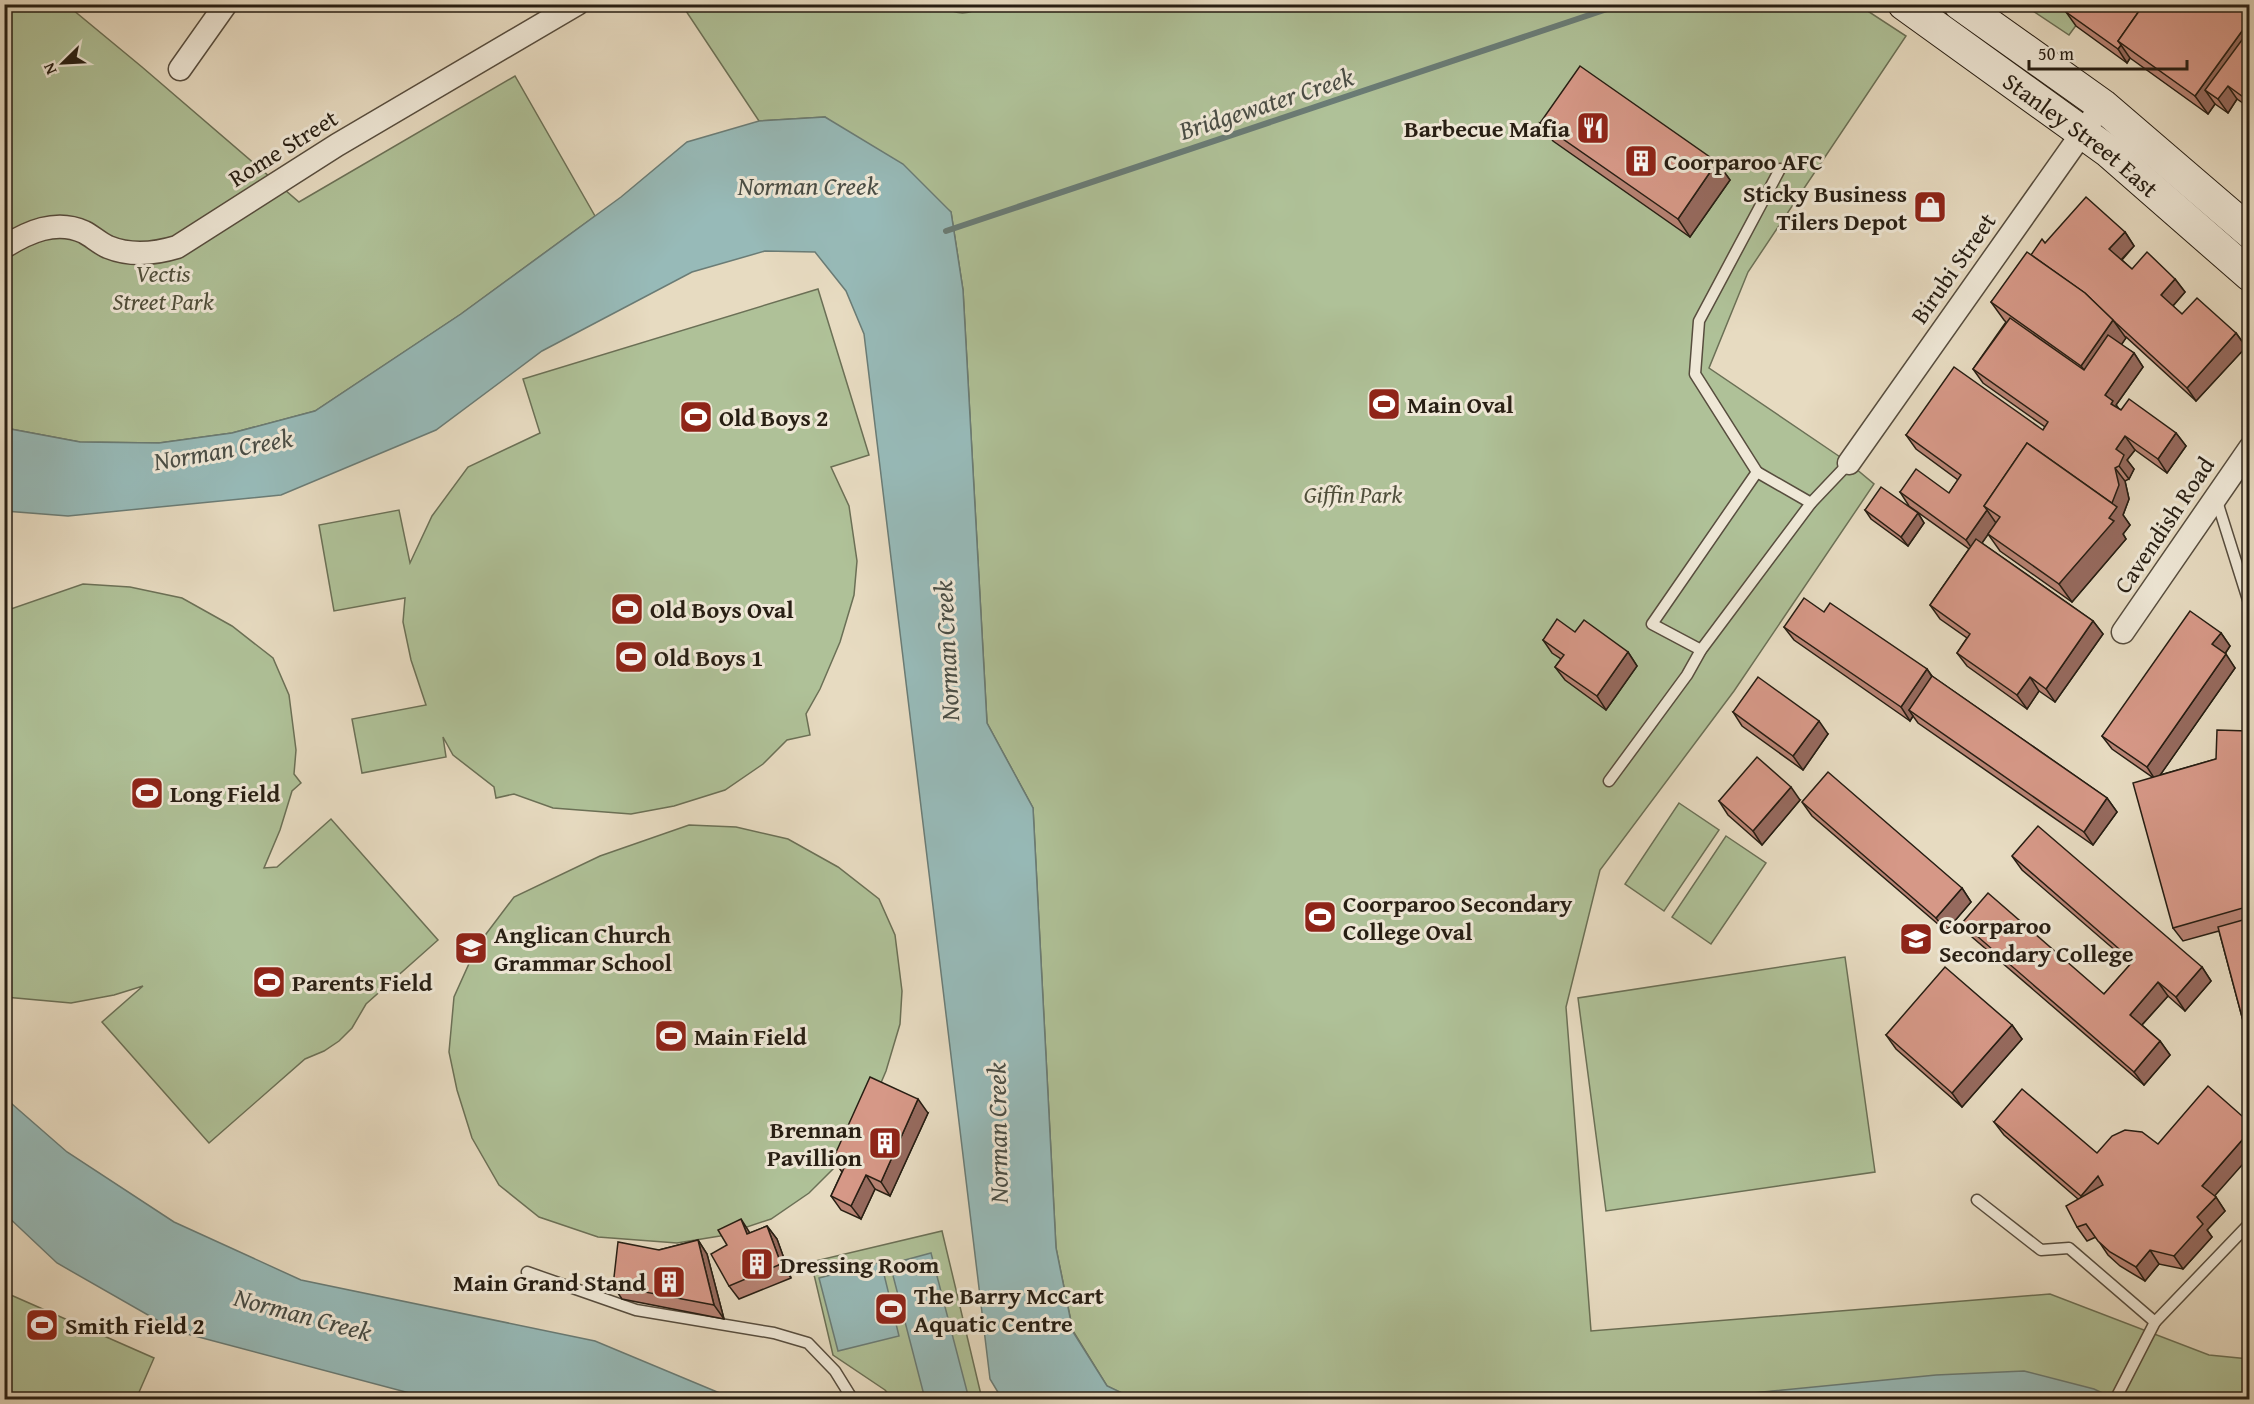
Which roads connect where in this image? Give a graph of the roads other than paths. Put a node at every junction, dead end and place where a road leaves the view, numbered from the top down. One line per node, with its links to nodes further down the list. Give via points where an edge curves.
1 (226, 4): 5 (street)
2 (577, 4): 10 (street, Rome Street, via 337,145 177,247 150,253 124,252 81,231 48,227)
3 (1904, 4): 7 (main road, Stanley Street East)
4 (1960, 4): 6 (main road, Stanley Street East)
5 (180, 69)
6 (2102, 105): 7 (street, Birubi Street); 9 (main road, Stanley Street East)
7 (2082, 131): 11 (main road, Stanley Street East); 12 (street, Birubi Street)
8 (1780, 169): 14 (lane, via 1699,321 1695,374)
9 (2250, 232)
10 (4, 247)
11 (2250, 275)
12 (1849, 463): 16 (lane)
13 (2246, 463): 15 (street, Cavendish Road)
14 (1757, 472): 16 (lane); 19 (lane, via 1652,624)
15 (2216, 497): 17 (lane); 18 (street, Cavendish Road)
16 (1810, 503): 19 (lane)
17 (2250, 606)
18 (2123, 632)
19 (1701, 650): 20 (lane)
20 (1609, 781)
21 (1977, 1200): 24 (lane, via 2041,1250 2069,1248)
22 (2250, 1223): 24 (lane)
23 (527, 1272): 25 (lane, via 636,1310 774,1333 808,1343 835,1371)
24 (2155, 1322): 26 (lane)
25 (853, 1400)
26 (2115, 1400)

